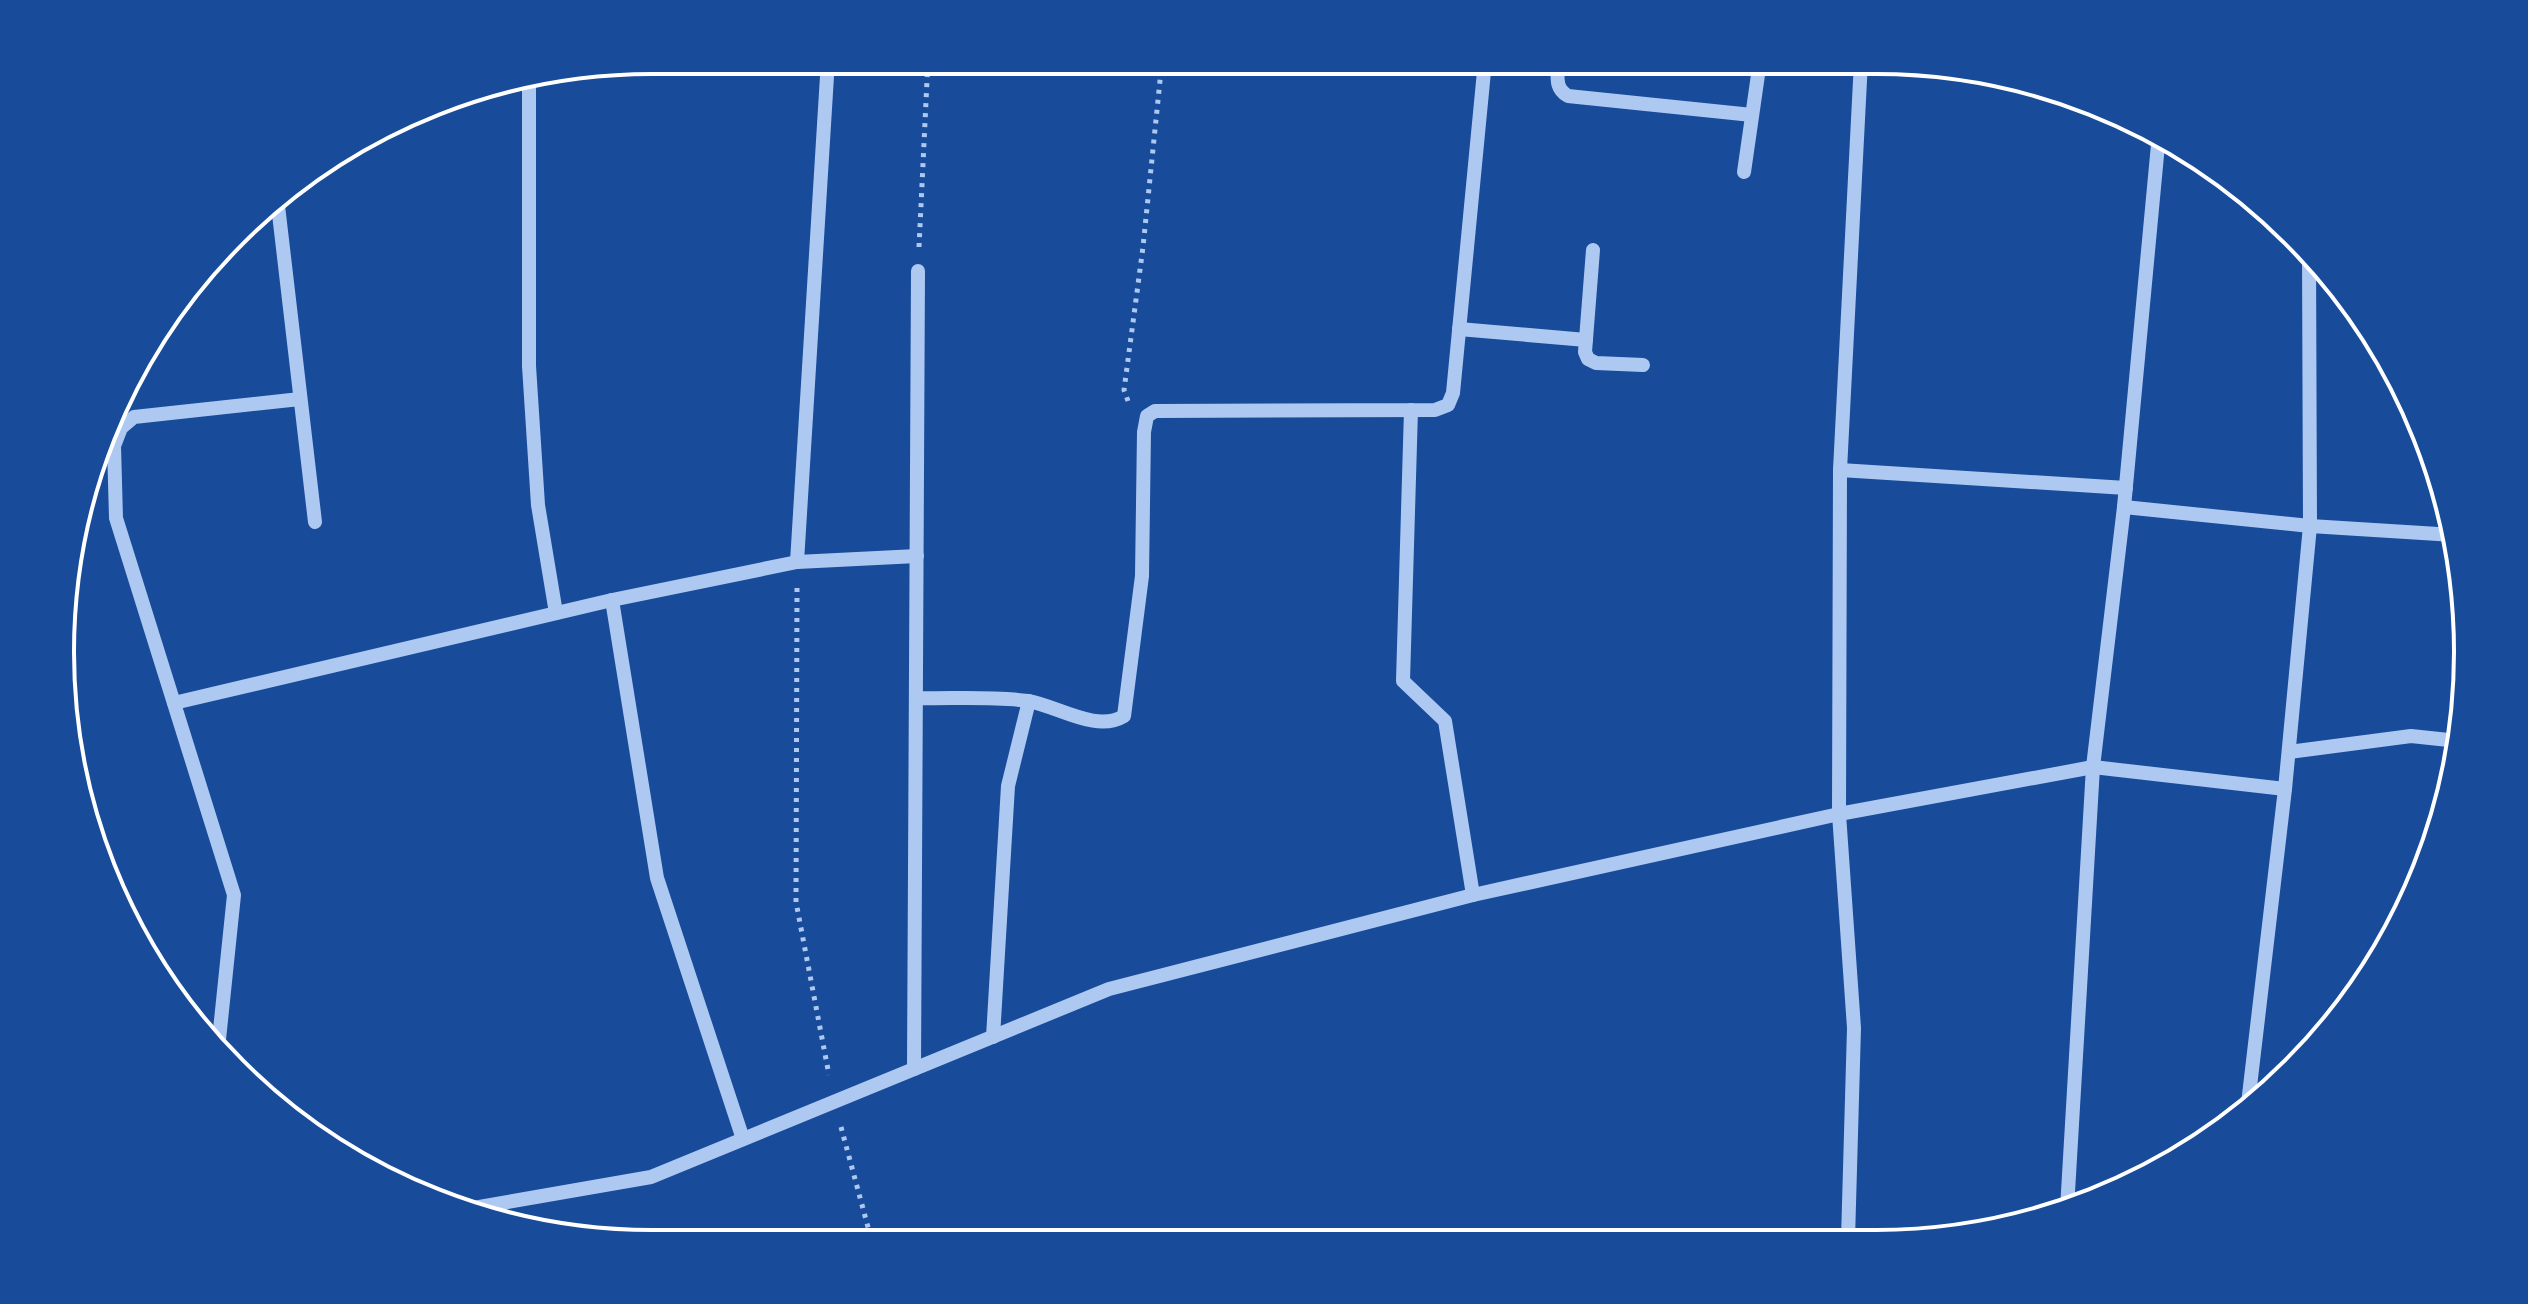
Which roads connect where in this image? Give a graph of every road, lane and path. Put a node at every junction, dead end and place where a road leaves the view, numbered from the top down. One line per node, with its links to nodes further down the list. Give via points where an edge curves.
1 (827, 74): 29 (street)
2 (927, 74): 15 (path)
3 (1161, 74): 21 (path, via 1124,390 1128,402)
4 (1484, 74): 16 (street)
5 (1557, 74): 9 (street, via 1560,92 1568,96)
6 (1758, 74): 9 (street)
7 (1859, 74): 22 (street)
8 (529, 87): 31 (street, via 529,366 538,505)
9 (1752, 115): 11 (street)
10 (2158, 147): 23 (street)
11 (1744, 172)
12 (279, 211): 19 (street)
13 (1593, 250): 17 (street)
14 (2309, 269): 26 (street)
15 (918, 271): 28 (street)
16 (1459, 329): 17 (street); 20 (street, via 1448,405)
17 (1586, 340): 18 (street, via 1588,359 1596,363)
18 (1643, 365)
19 (300, 399): 25 (street); 34 (street, via 134,417 121,428 114,446 116,518)
20 (1411, 410): 21 (street, via 1155,411); 40 (street, via 1403,681 1445,721)
21 (1147, 416): 33 (street, via 1142,576 1124,716 1101,722)
22 (1840, 470): 23 (street); 39 (street)
23 (2126, 488): 24 (street)
24 (2124, 507): 26 (street); 37 (street)
25 (315, 522)
26 (2310, 526): 27 (street); 36 (street)
27 (2442, 534)
28 (917, 556): 29 (street); 32 (street)
29 (797, 562): 30 (street); 45 (path, via 796,902)
30 (612, 600): 31 (street); 46 (street, via 657,878)
31 (556, 613): 34 (street)
32 (916, 698): 33 (street); 43 (street)
33 (1029, 701): 42 (street, via 1008,786)
34 (174, 703): 41 (street, via 234,895)
35 (2447, 740): 36 (street, via 2411,736)
36 (2289, 752): 38 (street)
37 (2093, 767): 38 (street); 39 (street); 47 (street)
38 (2285, 789): 44 (street)
39 (1839, 814): 40 (street); 50 (street, via 1854,1028)
40 (1473, 895): 42 (street, via 1109,989)
41 (219, 1036)
42 (993, 1037): 43 (street)
43 (914, 1069): 45 (street)
44 (2249, 1093)
45 (834, 1102): 46 (street); 49 (path)
46 (743, 1139): 48 (street, via 651,1177)
47 (2068, 1197)
48 (487, 1206)
49 (869, 1230)
50 (1848, 1230)

